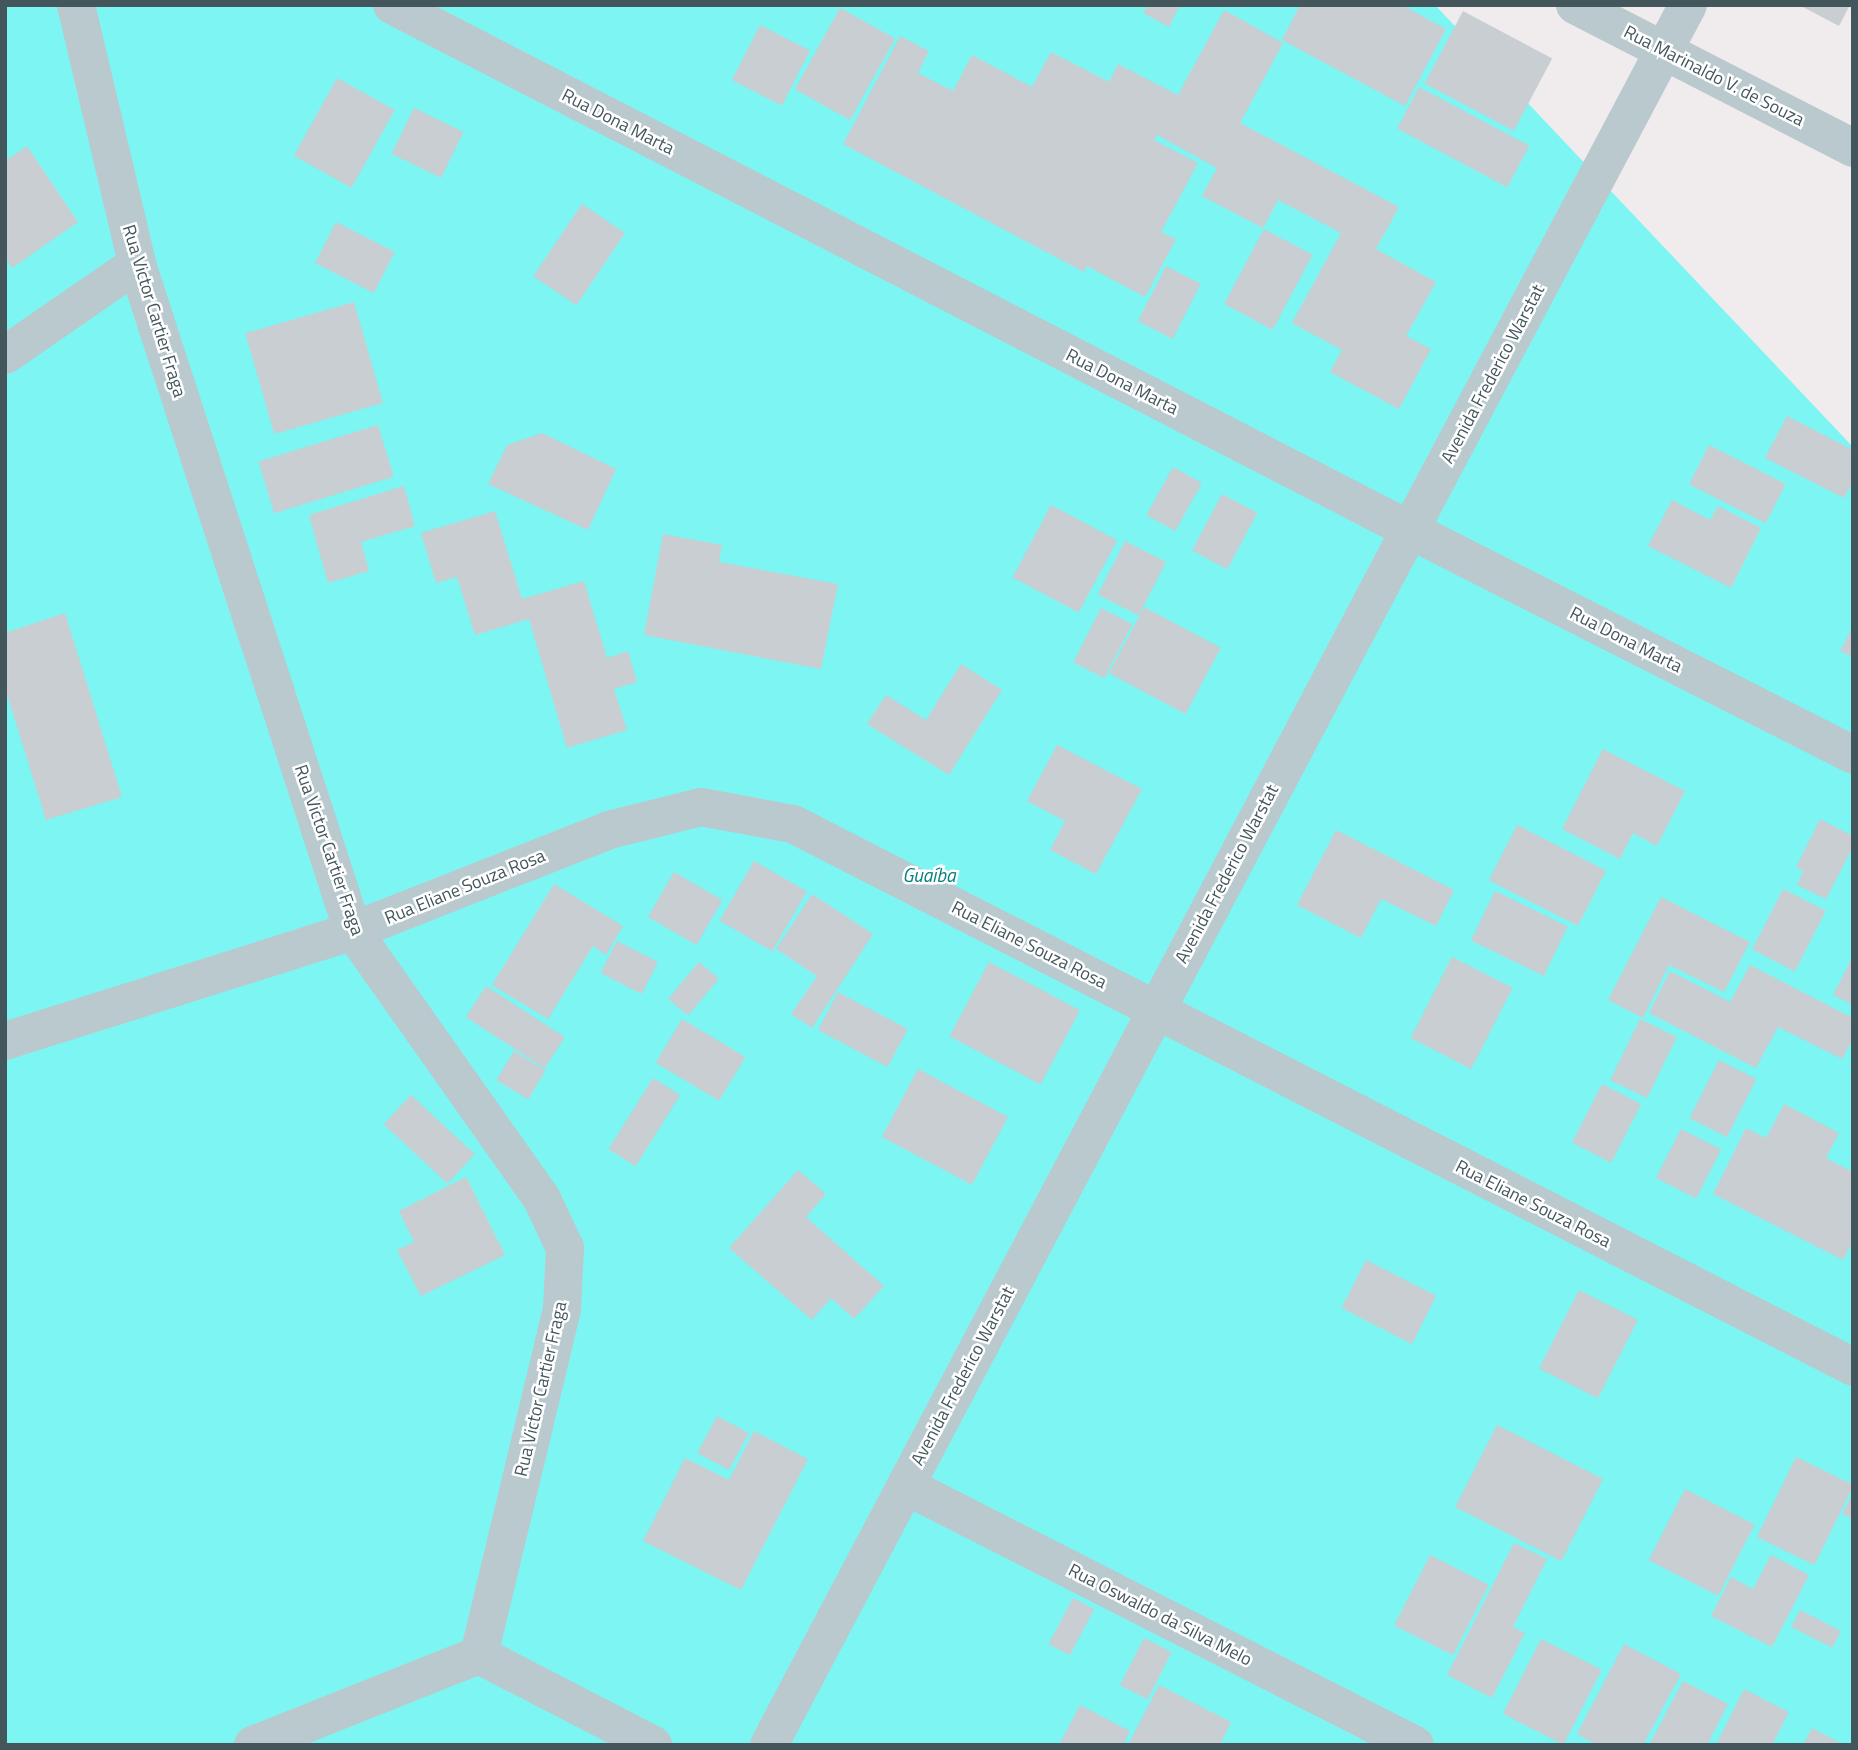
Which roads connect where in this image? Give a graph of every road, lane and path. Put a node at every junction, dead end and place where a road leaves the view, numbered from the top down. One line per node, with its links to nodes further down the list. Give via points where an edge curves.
1 (76, 5): 7 (street, Rua Victor Cartier Fraga)
2 (392, 5): 9 (street, Rua Dona Marta)
3 (1574, 5): 5 (street, Rua Marinaldo V. de Souza)
4 (1688, 5): 5 (street, Avenida Frederico Warstat)
5 (1664, 51): 6 (street, Rua Marinaldo V. de Souza); 9 (street, Avenida Frederico Warstat)
6 (1853, 148)
7 (137, 264): 8 (street); 11 (street, Rua Victor Cartier Fraga)
8 (5, 355)
9 (1410, 530): 10 (street, Rua Dona Marta); 12 (street, Avenida Frederico Warstat)
10 (1853, 755)
11 (354, 931): 12 (street, Rua Eliane Souza Rosa, via 609,830 701,807 793,824); 13 (street, Rua Eliane Souza Rosa); 16 (street, Rua Victor Cartier Fraga, via 542,1199 565,1248 562,1309)
12 (1155, 1011): 14 (street, Rua Eliane Souza Rosa); 15 (street, Avenida Frederico Warstat)
13 (5, 1041)
14 (1853, 1367)
15 (906, 1486): 19 (street, Avenida Frederico Warstat); 20 (street, Rua Oswaldo da Silva Melo)
16 (479, 1656): 17 (street); 18 (street)
17 (253, 1745)
18 (653, 1745)
19 (769, 1745)
20 (1415, 1745)

